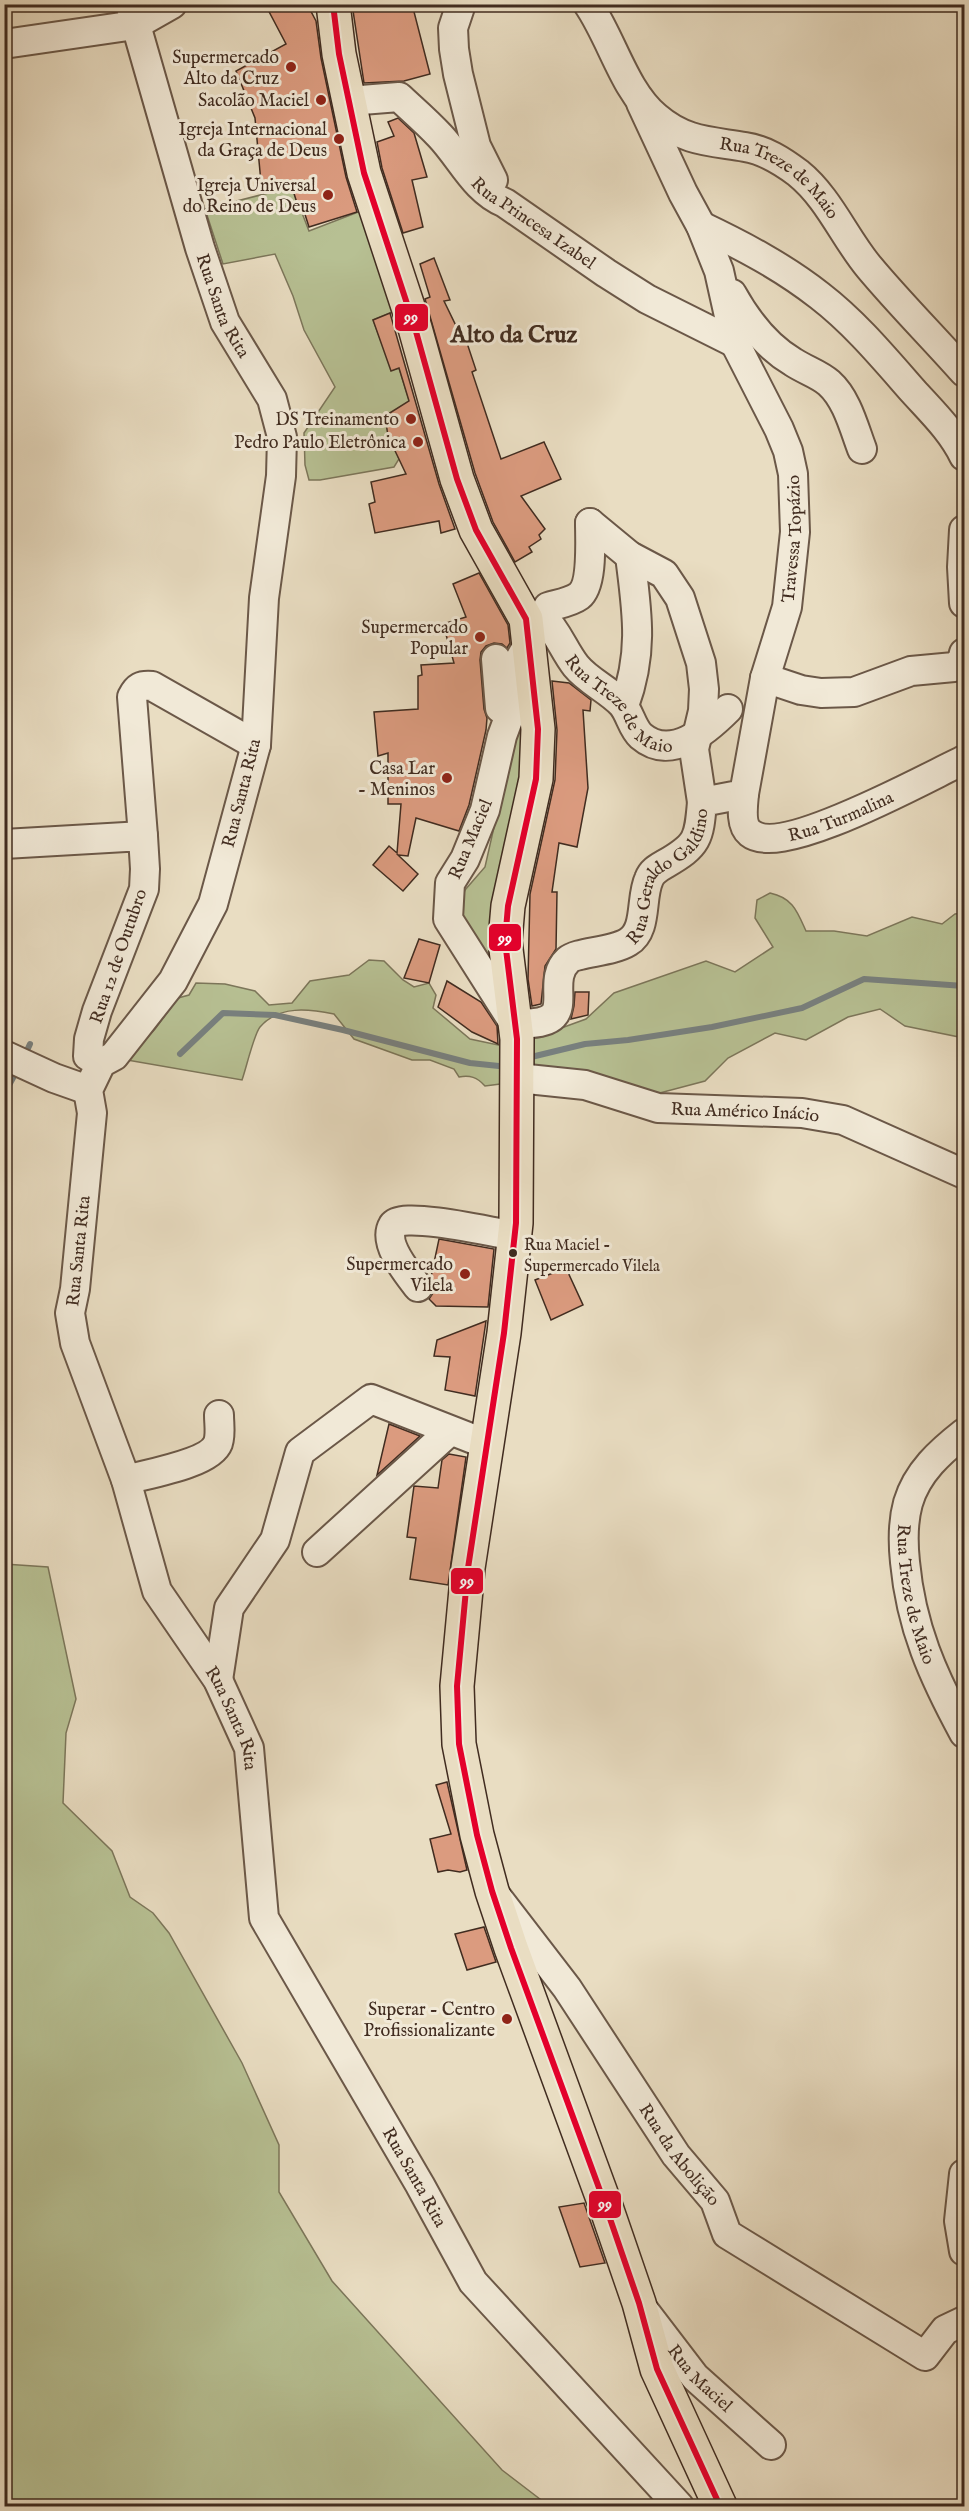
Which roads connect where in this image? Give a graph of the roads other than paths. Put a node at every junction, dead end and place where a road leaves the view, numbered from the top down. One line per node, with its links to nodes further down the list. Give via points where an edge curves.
1 (172, 4): 5 (street)
2 (333, 4): 7 (main road, Rua Maciel)
3 (461, 4): 9 (street, via 453,28 458,74 476,146)
4 (588, 4): 8 (street, Rua Treze de Maio)
5 (133, 15): 6 (street); 27 (street, Rua Santa Rita, via 225,322 272,399 282,436 282,476 264,598)
6 (4, 44)
7 (349, 101): 9 (street, Rua Princesa Izabel, via 399,97 440,136 482,189); 19 (main road, Rua Maciel, via 364,173 415,328 463,497 476,530)
8 (641, 103): 10 (street, Travessa Topázio); 13 (street, Rua Treze de Maio, via 656,118 689,137 767,153 800,174 868,266)
9 (505, 203): 12 (street, Rua Princesa Izabel, via 647,299)
10 (701, 226): 11 (street, Travessa Topázio); 15 (street, via 753,251 822,297 887,361 945,426)
11 (719, 271): 12 (street, Travessa Topázio); 14 (street, via 751,326 771,346 830,384 850,417)
12 (735, 343): 22 (street, Travessa Topázio, via 779,429 793,474 792,573 787,607)
13 (964, 372)
14 (862, 449)
15 (964, 456)
16 (964, 530): 18 (street)
17 (630, 556): 19 (street, via 590,523 586,587 580,595 548,607); 23 (street, via 637,644 633,680); 26 (street, via 664,574 680,597 689,621 704,689)
18 (964, 603)
19 (533, 627): 23 (street, Rua Treze de Maio, via 553,627 577,668); 25 (street, Rua Maciel, via 517,664 515,701); 33 (main road, Rua Maciel, via 536,779 508,906 505,941)
20 (964, 653): 22 (street, via 962,661 954,667 911,671 854,692 801,690)
21 (496, 659): 25 (street)
22 (765, 678): 29 (street)
23 (624, 706): 26 (street, Rua Treze de Maio, via 640,735 652,742 673,745)
24 (728, 709): 26 (street, Rua Treze de Maio)
25 (502, 736): 33 (street, Rua Maciel, via 485,810 465,859 450,883 448,919)
26 (696, 738): 30 (street, via 694,761)
27 (256, 745): 31 (street, via 152,686 136,688 132,697); 35 (street, Rua Santa Rita, via 213,904 173,981 114,1056)
28 (964, 760): 29 (street, Rua Turmalina, via 840,819 781,836 751,834 744,821)
29 (744, 794): 30 (street, Rua Geraldo Galdino)
30 (702, 802): 33 (street, Rua Geraldo Galdino, via 698,834 692,846 650,876 638,934 613,949 568,959 562,968 555,1014)
31 (143, 836): 32 (street); 35 (street, Rua 12 de Outubro, via 144,889 89,1039 88,1056)
32 (4, 844)
33 (517, 1051): 37 (street, Rua Américo Inácio, via 585,1085 658,1108 802,1113 843,1120); 38 (main road, Rua Maciel)
34 (4, 1055): 36 (street)
35 (100, 1062): 36 (street, Rua Santa Rita)
36 (88, 1090): 44 (street, Rua Santa Rita, via 92,1113 70,1313 75,1343)
37 (964, 1174)
38 (515, 1236): 39 (street, via 416,1219 396,1222 391,1234 396,1255); 43 (main road, Rua Maciel)
39 (418, 1287)
40 (219, 1415): 44 (street, via 217,1445 201,1459)
41 (450, 1431): 43 (street); 45 (street); 46 (street, via 371,1400 300,1452 275,1540 229,1608)
42 (964, 1432): 47 (street, Rua Treze de Maio, via 936,1455 914,1488 908,1503 903,1545 918,1635)
43 (486, 1444): 48 (main road, Rua Maciel, via 468,1568 457,1686 459,1744)
44 (126, 1480): 46 (street, Rua Santa Rita, via 157,1591)
45 (317, 1552)
46 (218, 1680): 55 (street, Rua Santa Rita, via 249,1748 264,1918 473,2282)
47 (964, 1732)
48 (492, 1891): 51 (main road, Rua Maciel); 52 (street, Rua da Abolição, via 544,1955 676,2155 715,2201 728,2234 925,2356 945,2330)
49 (964, 2174): 50 (street, via 959,2221)
50 (964, 2251)
51 (639, 2303): 53 (street, Rua Maciel, via 695,2377); 54 (main road, Rua Maciel, via 657,2369)
52 (964, 2321)
53 (771, 2445)
54 (715, 2494): 56 (street)
55 (679, 2506)
56 (739, 2506)

